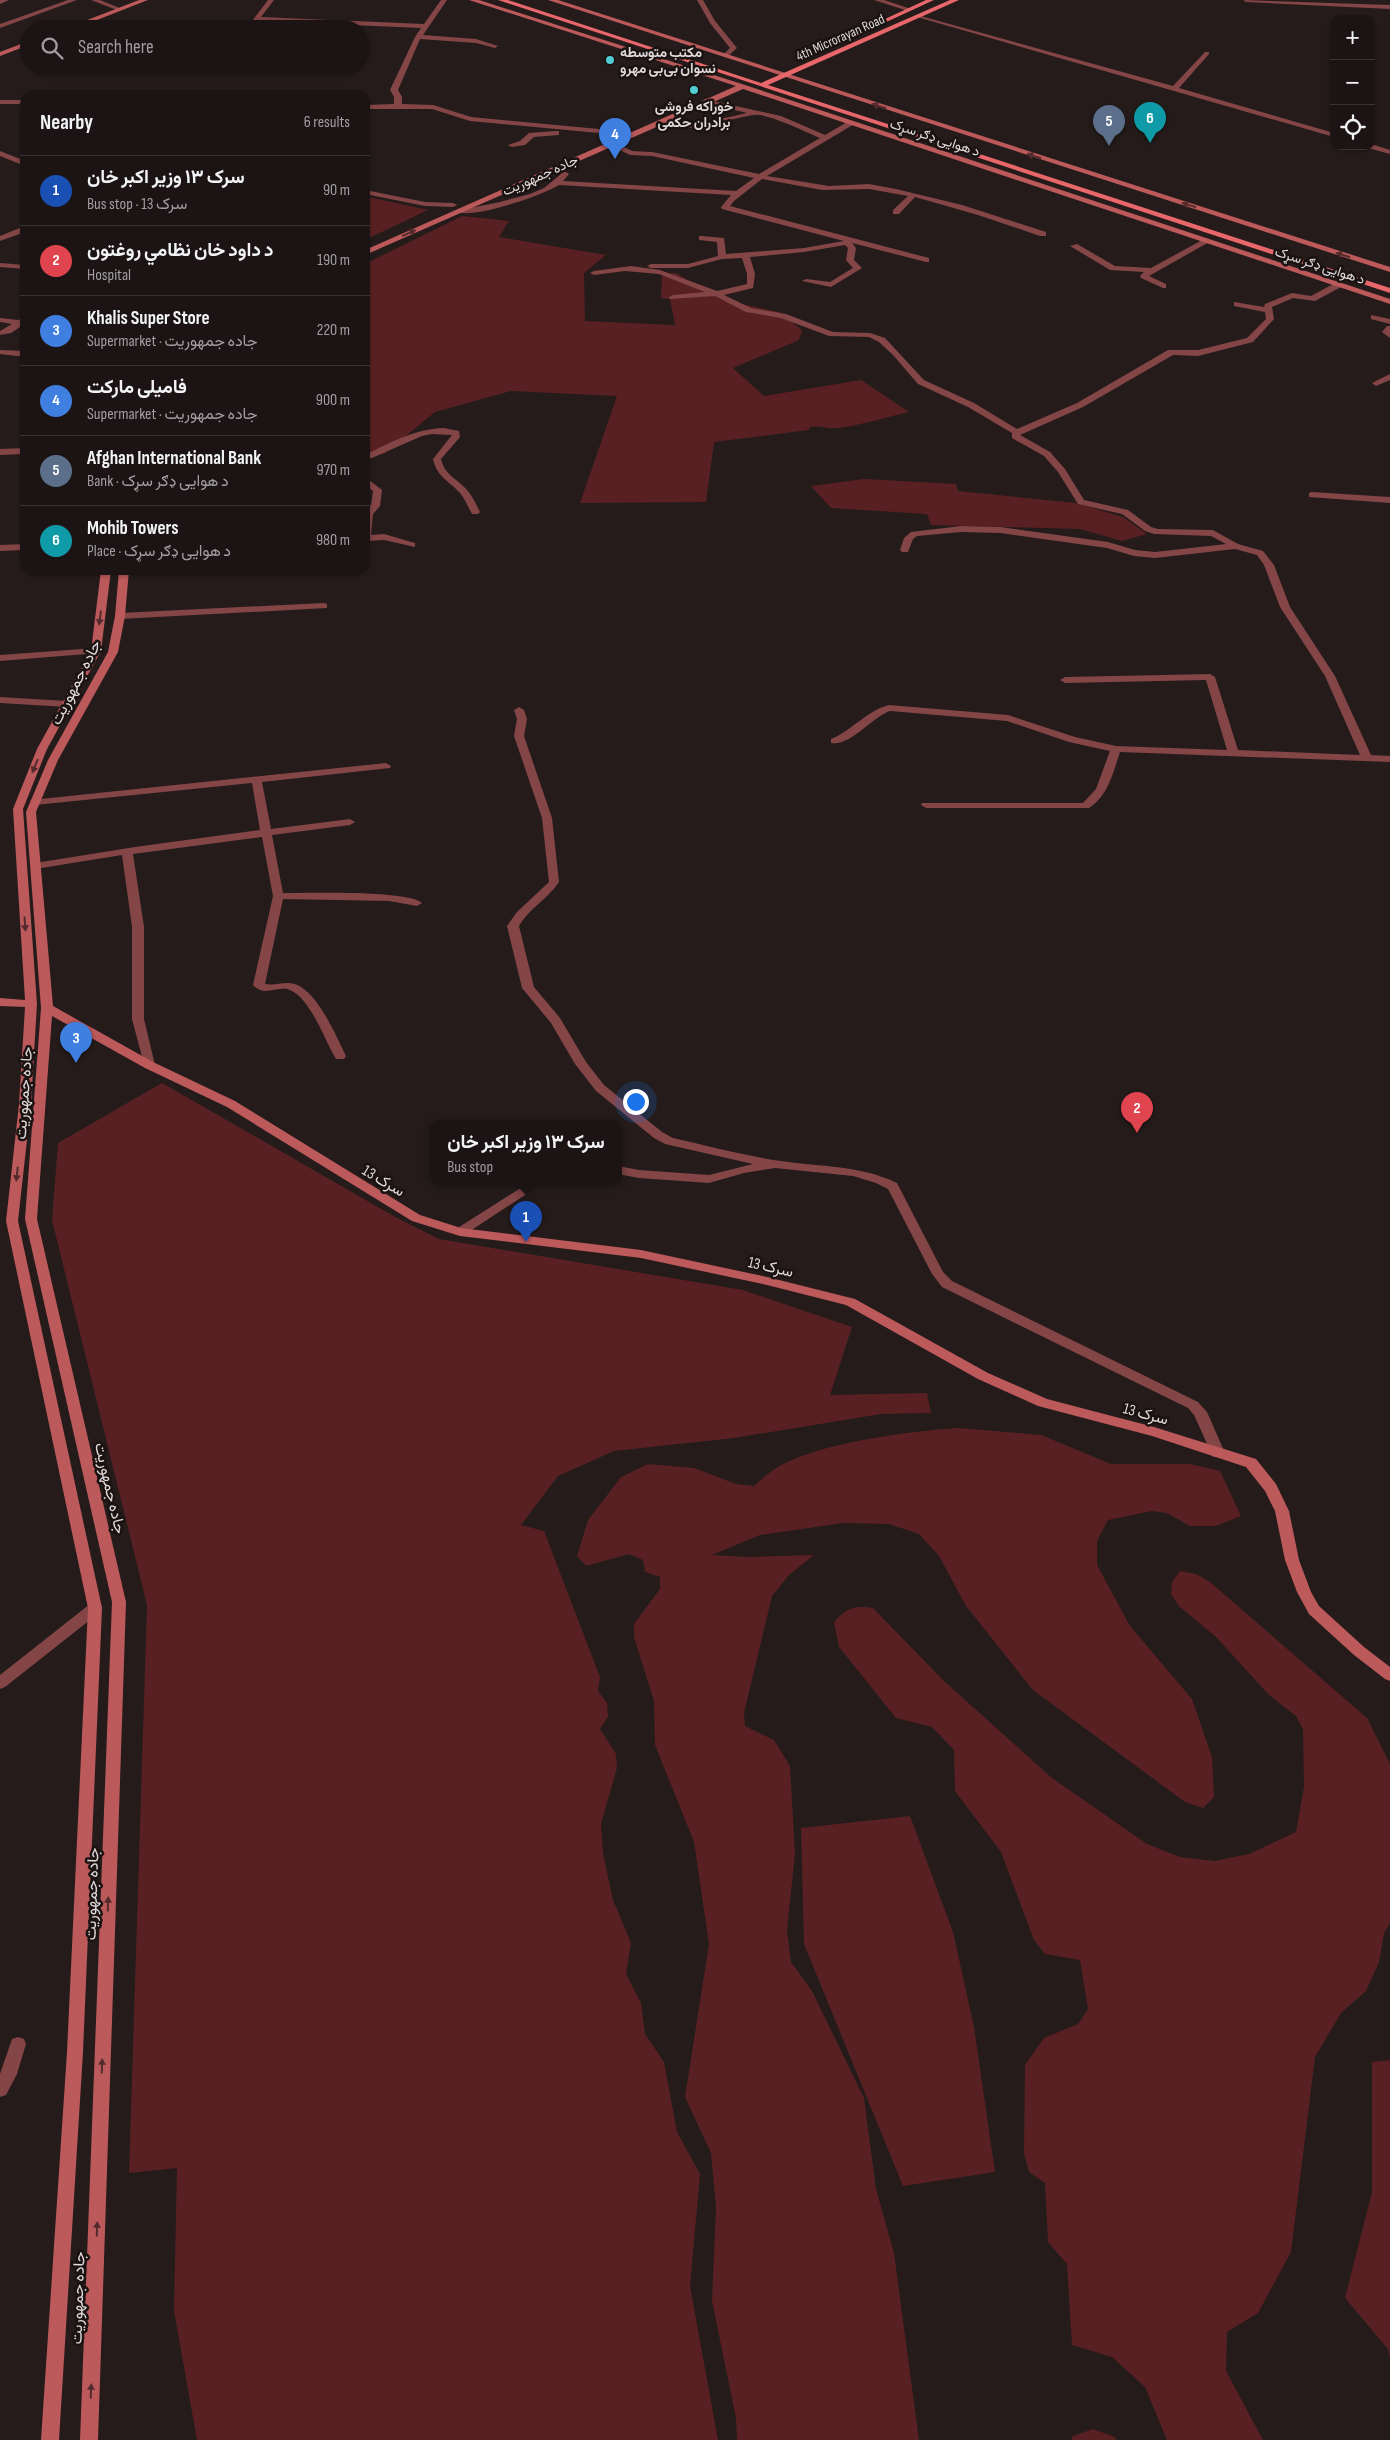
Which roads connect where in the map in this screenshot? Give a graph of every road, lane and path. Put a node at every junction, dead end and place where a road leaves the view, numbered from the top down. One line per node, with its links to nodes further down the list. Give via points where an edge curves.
1 (6, 0): 16 (street)
2 (74, 0): 26 (street)
3 (94, 0): 19 (street)
4 (145, 0): 19 (main road)
5 (271, 0): 22 (street)
6 (444, 0): 27 (street)
7 (472, 0): 38 (main road, د هوایی ډګر سړک)
8 (501, 0): 36 (main road, via 750,81)
9 (523, 0): 36 (main road)
10 (551, 0): 33 (main road, د هوایی ډګر سړک)
11 (700, 0): 33 (street, via 712,22 734,48)
12 (877, 0): 20 (street)
13 (931, 0): 20 (main road, 4th Microrayan Road)
14 (956, 0): 21 (main road, 4th Microrayan Road)
15 (1246, 0): 17 (street)
16 (0, 2)
17 (1354, 3): 18 (street)
18 (1390, 7)
19 (119, 9): 23 (main road)
20 (908, 9): 34 (main road, 4th Microrayan Road)
21 (919, 16): 35 (main road, 4th Microrayan Road); 40 (street)
22 (256, 19): 24 (street)
23 (90, 20)
24 (280, 20)
25 (370, 24): 27 (street)
26 (0, 26)
27 (425, 26): 28 (street)
28 (418, 37): 30 (street); 44 (street, via 394,90)
29 (20, 46): 32 (main road)
30 (495, 46)
31 (1207, 53): 40 (street)
32 (0, 54)
33 (725, 56): 34 (main road, د هوایی ډګر سړک)
34 (774, 72): 35 (main road, د هوایی ډګر سړک); 36 (main road, 4th Microrayan Road)
35 (785, 76): 37 (main road, 4th Microrayan Road); 84 (main road, د هوایی ډګر سړک, one-way to 35)
36 (762, 81): 37 (main road); 90 (main road)
37 (772, 81): 87 (main road)
38 (733, 83): 39 (main road, د هوایی ډګر سړک); 50 (main road, جاده جمهوریت)
39 (743, 86): 41 (main road, جاده جمهوریت); 48 (main road, د هوایی ډګر سړک)
40 (1175, 88): 51 (street)
41 (708, 101): 46 (street); 47 (main road, جاده جمهوریت)
42 (0, 102): 43 (street)
43 (20, 102)
44 (398, 106): 45 (street); 49 (street, via 433,107 470,119)
45 (370, 108)
46 (753, 114): 47 (street, via 679,127); 52 (street, via 778,118)
47 (659, 123): 53 (main road, جاده جمهوریت)
48 (852, 123): 52 (street); 72 (main road, د هوایی ډګر سړک)
49 (583, 130): 50 (street); 54 (street, via 532,135 522,143)
50 (620, 133): 65 (main road, جاده جمهوریت)
51 (1330, 134)
52 (825, 137): 60 (street)
53 (612, 143): 59 (main road, جاده جمهوریت); 60 (street, via 630,153 652,154)
54 (512, 145)
55 (1375, 147): 56 (street)
56 (1390, 152)
57 (0, 154): 58 (street)
58 (20, 162)
59 (557, 168): 61 (street, via 565,174); 65 (main road, جاده جمهوریت)
60 (763, 177): 63 (street); 64 (street, via 828,189 874,187)
61 (561, 183): 63 (street); 65 (street, via 492,207)
62 (370, 193): 65 (street)
63 (737, 193): 71 (street, via 725,207)
64 (913, 195): 66 (street); 68 (street)
65 (456, 208): 74 (main road, جاده جمهوریت); 76 (main road, جاده جمهوریت, one-way to 65)
66 (896, 212)
67 (20, 231): 70 (street)
68 (1043, 234)
69 (702, 238): 78 (street, via 721,240)
70 (0, 239)
71 (856, 240): 73 (street); 79 (street)
72 (1207, 241): 83 (street); 88 (main road, د هوایی ډګر سړک)
73 (847, 242): 77 (street, via 804,250); 86 (street, via 852,246 850,260 858,268 831,285)
74 (370, 243)
75 (1074, 246): 83 (street, via 1113,268)
76 (370, 251)
77 (744, 254): 78 (street); 91 (street, via 752,274 750,286)
78 (722, 257): 82 (street, via 688,266)
79 (926, 260)
80 (0, 264): 81 (street)
81 (20, 266)
82 (625, 268): 85 (street); 91 (street, via 660,272)
83 (1152, 270): 89 (street, via 1144,276)
84 (1390, 270)
85 (594, 273)
86 (806, 281)
87 (1390, 283)
88 (1338, 285): 93 (main road, د هوایی ډګر سړک); 95 (street, via 1312,299 1292,295 1268,306)
89 (1163, 286)
90 (1390, 291)
91 (716, 294): 92 (street); 108 (street, via 749,310 783,316 832,334 870,335 882,340 921,382 971,404)
92 (673, 297)
93 (1390, 302)
94 (1237, 304): 95 (street)
95 (1268, 310): 108 (street, via 1270,319 1250,340 1198,353 1171,352 1080,405)
96 (1374, 316): 100 (street)
97 (0, 320): 98 (street)
98 (20, 321)
99 (20, 322): 102 (street)
100 (1390, 322)
101 (1390, 328): 103 (street, via 1386,332)
102 (0, 333)
103 (1390, 336)
104 (0, 352): 105 (street)
105 (20, 354)
106 (1390, 377): 107 (street)
107 (1376, 383)
108 (1017, 432): 119 (street, via 1015,436 1047,454 1081,502 1125,512 1157,532 1213,533)
109 (20, 451): 110 (street)
110 (0, 452)
111 (370, 456): 116 (street, via 424,432 456,433 437,459 438,468 453,485 465,492)
112 (370, 484): 115 (street, via 378,490 375,506)
113 (1312, 495): 114 (street)
114 (1390, 500)
115 (370, 512)
116 (475, 512)
117 (370, 538): 118 (street, via 384,537)
118 (412, 545)
119 (1235, 546): 122 (street, via 1155,555 1000,530 962,529 914,534); 136 (street, via 1260,553 1269,565 1285,607 1330,676)
120 (20, 547): 121 (street)
121 (0, 548)
122 (905, 550)
123 (105, 575): 127 (main road, جاده جمهوریت, one-way to 127)
124 (124, 575): 126 (main road, جاده جمهوریت)
125 (324, 606): 126 (street)
126 (120, 616): 140 (main road, جاده جمهوریت, via 113,652 53,760)
127 (96, 651): 128 (street); 131 (main road, جاده جمهوریت)
128 (0, 658)
129 (1065, 680): 135 (street, via 1210,677)
130 (0, 700): 131 (street)
131 (67, 704): 146 (main road, جاده جمهوریت, one-way to 146, via 42,749 18,809)
132 (519, 710): 154 (street, via 522,720 519,736 547,818 554,882 517,918 513,926 528,988 556,1021 581,1064 600,1088 658,1135 668,1141)
133 (835, 741): 134 (street, via 844,738 878,710 889,708 1008,718 1073,740)
134 (1116, 749): 135 (street); 141 (street, via 1105,780 1091,804 1085,806)
135 (1233, 752): 136 (street)
136 (1367, 758): 137 (street)
137 (1390, 759)
138 (386, 766): 139 (street)
139 (256, 779): 140 (street); 143 (street)
140 (35, 802): 145 (main road, جاده جمهوریت, via 31,812)
141 (926, 805)
142 (350, 822): 143 (street)
143 (268, 833): 144 (street); 147 (street)
144 (127, 852): 145 (street); 153 (street, via 138,927 138,1019)
145 (35, 868): 146 (main road); 151 (main road, جاده جمهوریت)
146 (20, 869): 150 (main road, جاده جمهوریت, one-way to 150)
147 (278, 896): 148 (street, via 388,898); 152 (street, via 259,985 264,988 295,988 315,1009)
148 (417, 903)
149 (0, 1002): 150 (main road)
150 (31, 1004): 159 (main road, جاده جمهوریت, one-way to 159, via 25,1104 12,1221)
151 (48, 1008): 153 (main road, سرک 13); 165 (main road, جاده جمهوریت, one-way to 151, via 119,1602 32,1219)
152 (340, 1056)
153 (148, 1065): 157 (main road, سرک 13, via 231,1104 416,1218)
154 (780, 1164): 155 (street, via 709,1179); 158 (street, via 854,1173 879,1178 893,1186 938,1274 947,1284 1193,1405 1200,1412)
155 (622, 1171)
156 (524, 1190): 157 (street)
157 (460, 1232): 158 (main road, سرک 13, via 640,1254 767,1280 850,1302 983,1376 1043,1403)
158 (1218, 1452): 160 (main road, سرک 13, via 1251,1463 1271,1488 1282,1511 1292,1560 1314,1610)
159 (95, 1608): 161 (street); 164 (main road, جاده جمهوریت, via 75,2052)
160 (1390, 1675)
161 (0, 1683)
162 (18, 2044): 163 (street)
163 (0, 2090)
164 (50, 2440)
165 (89, 2440)

